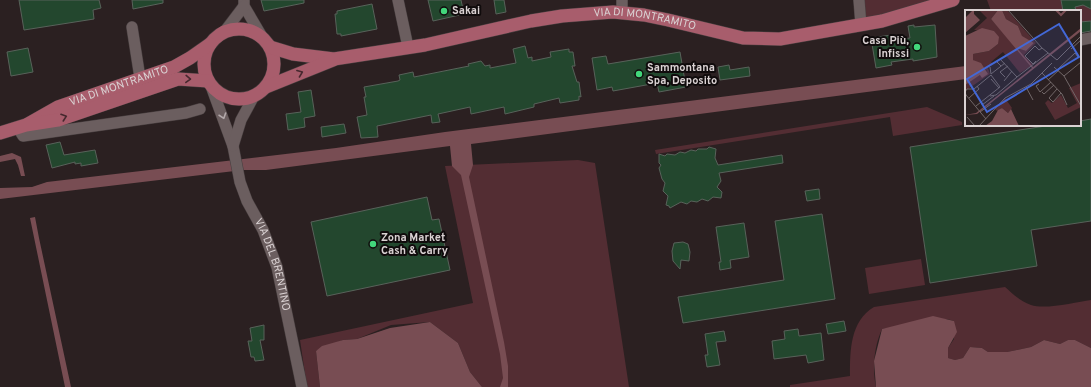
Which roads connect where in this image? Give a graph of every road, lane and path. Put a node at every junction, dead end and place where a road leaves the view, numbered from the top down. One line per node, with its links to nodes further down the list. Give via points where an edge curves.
1 (398, 0): 13 (street)
2 (859, 0): 6 (street)
3 (953, 0): 6 (main road, VIA DI MONTRAMITO, via 903,16)
4 (244, 3): 8 (street); 12 (street)
5 (622, 6): 6 (main road, VIA DI MONTRAMITO, via 722,34 759,40 780,39); 13 (main road, VIA DI MONTRAMITO, via 531,21)
6 (861, 25)
7 (132, 27): 15 (street)
8 (225, 31): 11 (main road, VIA DI MONTRAMITO); 12 (main road, VIA DI MONTRAMITO, via 244,29 253,32)
9 (1091, 38): 10 (street)
10 (1081, 40)
11 (210, 44): 15 (main road, VIA DI MONTRAMITO, via 182,63); 16 (main road, VIA DI MONTRAMITO, via 203,62)
12 (267, 44): 14 (main road, VIA DI MONTRAMITO, via 293,54); 17 (main road, via 274,65)
13 (408, 47): 14 (main road, VIA DI MONTRAMITO)
14 (334, 59): 17 (main road, VIA DI MONTRAMITO, one-way to 14)
15 (140, 78): 20 (main road, VIA DI MONTRAMITO, via 58,106)
16 (210, 84): 18 (main road, VIA DI MONTRAMITO, via 220,94 231,98); 20 (main road, VIA DI MONTRAMITO, one-way to 16, via 58,120 178,79); 22 (street, VIA DEL BRENTINO, one-way to 22)
17 (266, 87): 18 (main road, VIA DI MONTRAMITO)
18 (254, 96): 22 (street, VIA DEL BRENTINO, via 244,113)
19 (200, 109): 20 (street, via 23,136)
20 (22, 126): 21 (main road, VIA DI MONTRAMITO)
21 (0, 133)
22 (234, 149): 23 (street, VIA DEL BRENTINO, via 240,182 277,267)
23 (302, 387)

